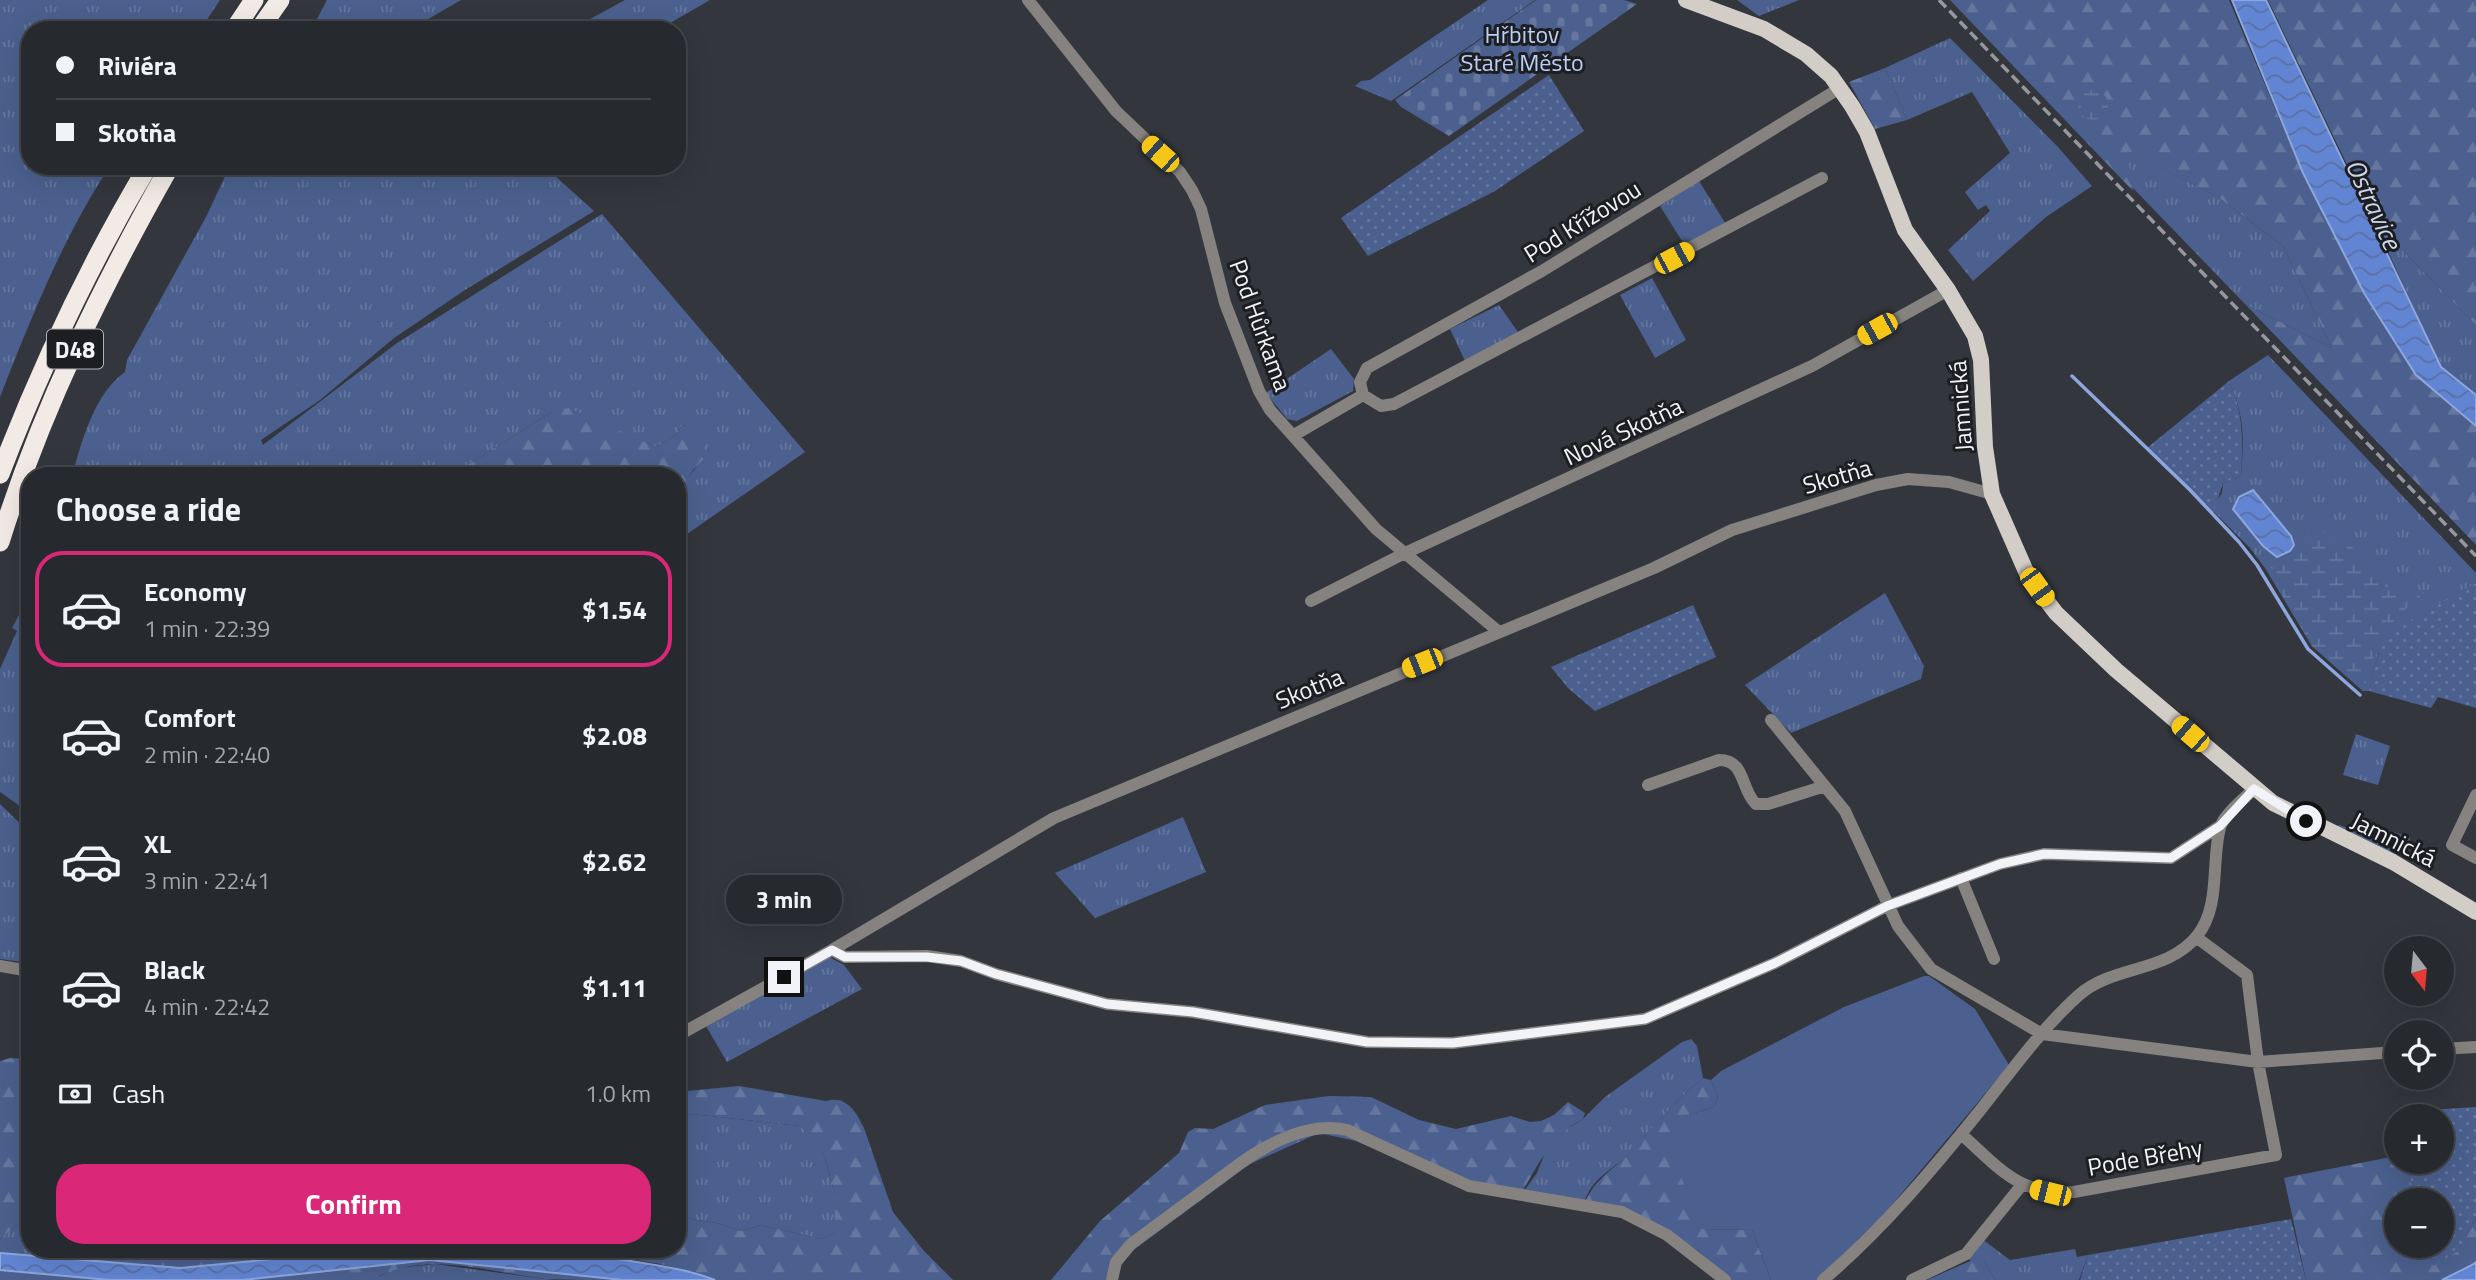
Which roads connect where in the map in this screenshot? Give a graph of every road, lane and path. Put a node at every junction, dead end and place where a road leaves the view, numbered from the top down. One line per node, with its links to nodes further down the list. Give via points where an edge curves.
1 (254, 0): 5 (highway)
2 (279, 0): 6 (highway)
3 (1028, 0): 13 (street, Pod Hůrkama, via 1116,111 1180,172 1192,190 1225,303 1259,391)
4 (1686, 0): 7 (main road, Jamnická, via 1764,29 1816,63)
5 (240, 21)
6 (265, 21)
7 (1840, 88): 11 (main road, Jamnická, via 1867,132 1905,230); 12 (street, Pod Křížovou, via 1542,271 1367,368 1360,382)
8 (143, 175): 15 (highway, D48, via 97,253 33,388)
9 (165, 175): 14 (highway, D48, via 96,300)
10 (1822, 178): 12 (street, via 1394,404 1381,406)
11 (1948, 290): 17 (main road, Jamnická, via 1979,345); 19 (street, Nová Skotňa, via 1812,366)
12 (1363, 395): 13 (street)
13 (1293, 435): 19 (street, Pod Hůrkama)
14 (28, 467)
15 (0, 474)
16 (21, 485): 18 (highway, D48)
17 (1992, 494): 21 (street, Skotňa, via 1949,482 1908,479 1876,485 1732,530 1654,568); 25 (main road, Jamnická, via 2028,576 2056,613)
18 (0, 542)
19 (1403, 554): 20 (street, Nová Skotňa); 21 (street, Pod Hůrkama)
20 (1311, 601)
21 (1499, 632): 33 (street, Skotňa, via 1054,818)
22 (1770, 720): 24 (street)
23 (1648, 785): 24 (street, via 1730,760 1756,804)
24 (1825, 786): 30 (street, via 1845,811)
25 (2254, 789): 27 (street); 31 (main road, Jamnická, via 2292,815 2393,862)
26 (2476, 795): 28 (street, via 2452,845)
27 (2220, 826): 29 (street, via 2171,858 2044,854); 32 (street, via 2216,881 2204,926)
28 (2476, 858)
29 (1961, 878): 30 (street); 34 (street)
30 (1887, 906): 33 (street, via 1775,963 1645,1019 1453,1043 1367,1042 1193,1012 1107,1004 961,961 845,957); 38 (street, via 1931,969)
31 (2476, 912)
32 (2196, 937): 38 (street, via 2167,960 2099,982 2081,993); 42 (street, via 2248,975)
33 (832, 950): 37 (street, Skotňa)
34 (1994, 960)
35 (0, 966): 36 (street)
36 (21, 970)
37 (686, 1031)
38 (2042, 1034): 42 (street); 43 (street)
39 (2476, 1046): 40 (street)
40 (2454, 1048)
41 (2384, 1053): 42 (street)
42 (2258, 1062): 44 (street, Pode Břehy, via 2276,1155 2074,1192 2050,1193)
43 (1961, 1135): 44 (street, Pode Břehy); 47 (street, via 1854,1254)
44 (2021, 1186): 48 (street, via 1966,1254)
45 (1112, 1280): 46 (street, via 1116,1262 1131,1244 1242,1162 1291,1137 1333,1127 1469,1186 1622,1212 1684,1246)
46 (1726, 1280)
47 (1824, 1280)
48 (1912, 1280)

